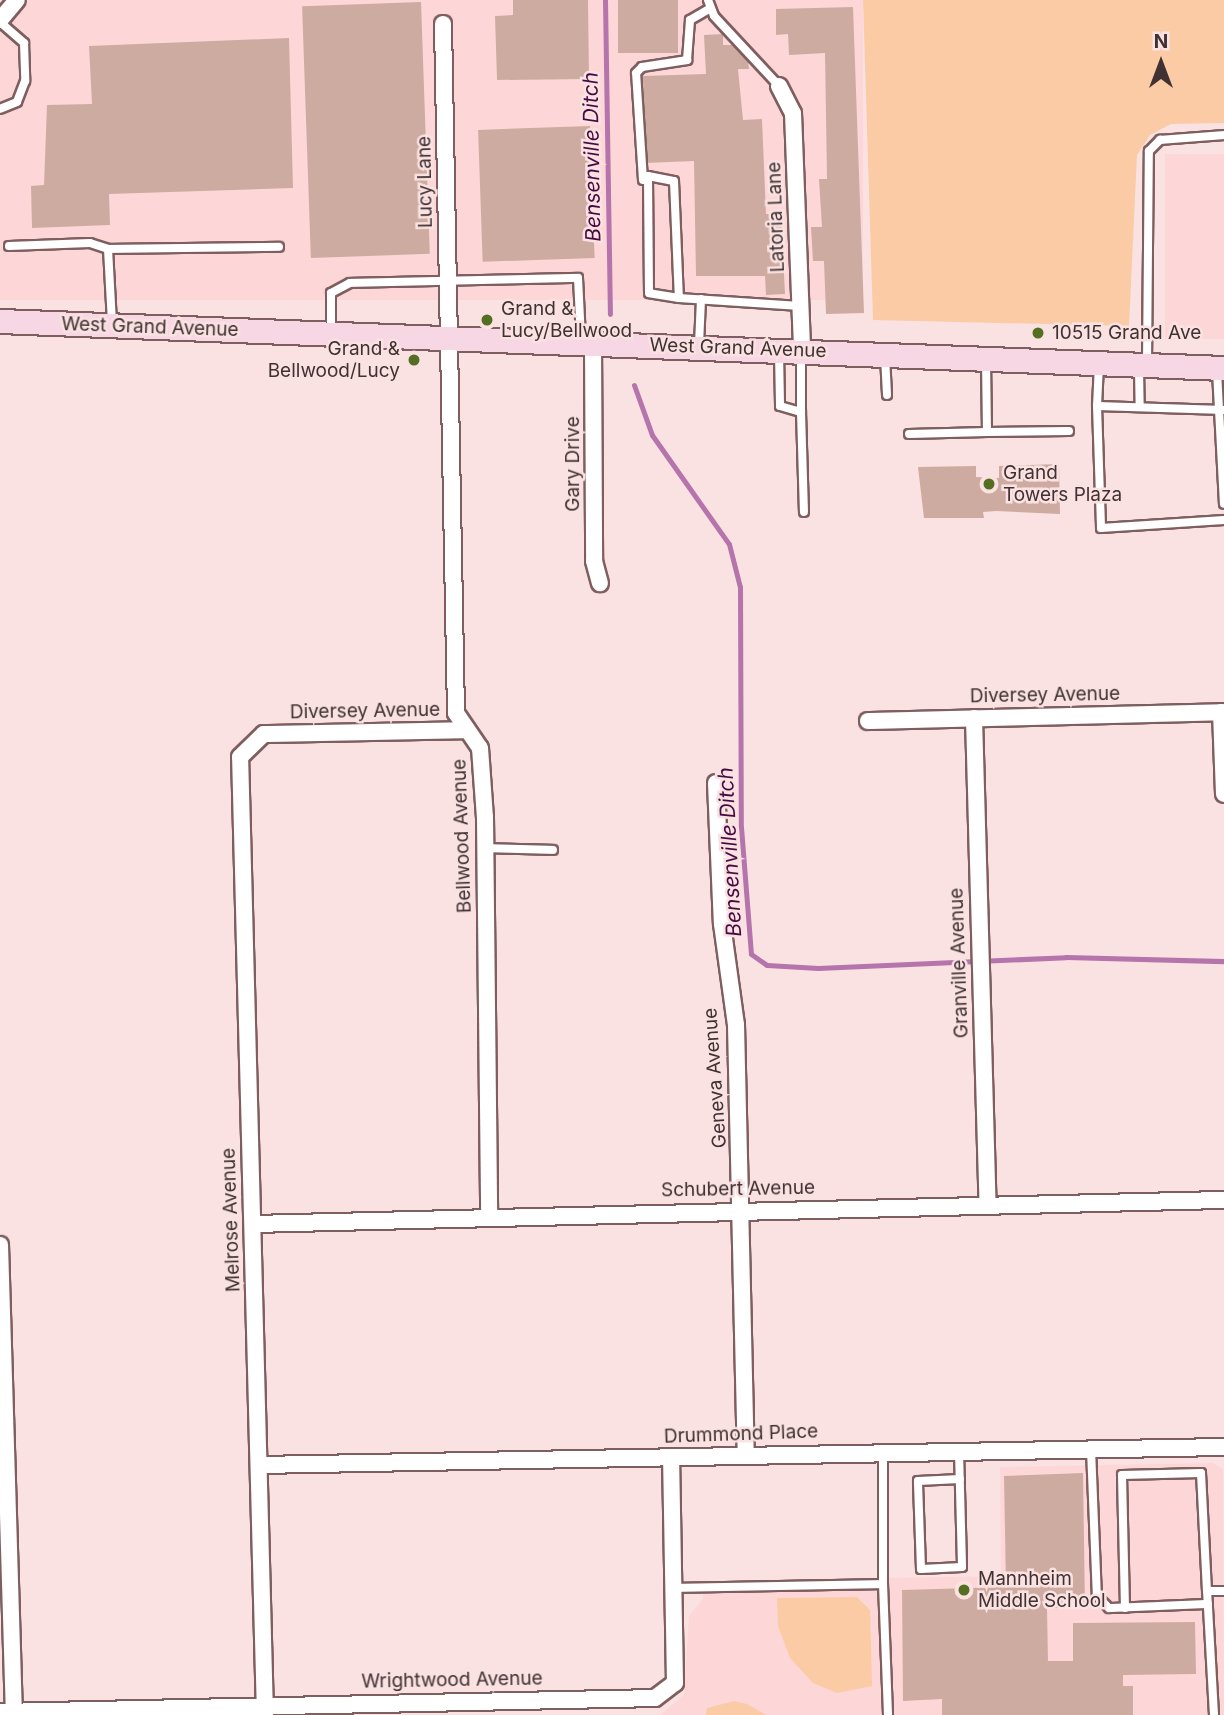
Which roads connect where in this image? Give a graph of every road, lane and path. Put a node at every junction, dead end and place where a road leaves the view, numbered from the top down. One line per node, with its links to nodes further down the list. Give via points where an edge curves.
1 (17, 0): 3 (street)
2 (709, 4): 5 (lane); 8 (lane, via 690,20 687,60 642,67 636,74)
3 (0, 21): 6 (lane, via 24,43 25,81 18,102)
4 (443, 24): 12 (street, Lucy Lane)
5 (779, 86): 15 (street, Latoria Lane, via 793,113)
6 (0, 109)
7 (1224, 135): 26 (lane, via 1160,140 1149,151)
8 (643, 180): 13 (lane, via 649,293); 13 (lane, via 674,181)
9 (9, 246): 11 (lane, via 90,243)
10 (279, 247): 11 (lane)
11 (108, 249): 17 (lane)
12 (448, 281): 18 (lane, via 338,288 330,299); 19 (street, Lucy Lane); 20 (lane, via 578,278)
13 (679, 298): 14 (lane)
14 (701, 299): 15 (lane); 21 (lane)
15 (800, 306): 22 (street, Latoria Lane)
16 (0, 321): 17 (main road, West Grand Avenue)
17 (112, 326): 18 (main road, West Grand Avenue)
18 (331, 334): 19 (main road, West Grand Avenue)
19 (448, 338): 20 (main road, West Grand Avenue); 43 (street, Bellwood Avenue, via 456,713)
20 (587, 343): 21 (main road, West Grand Avenue); 39 (street, Gary Drive, via 594,561)
21 (699, 347): 22 (main road, West Grand Avenue)
22 (790, 350): 23 (main road, West Grand Avenue); 32 (lane); 32 (lane, via 780,406)
23 (885, 354): 24 (main road, West Grand Avenue); 28 (lane)
24 (986, 358): 25 (main road, West Grand Avenue); 34 (lane)
25 (1099, 362): 26 (main road, West Grand Avenue); 29 (lane)
26 (1143, 364): 27 (main road, West Grand Avenue); 30 (lane)
27 (1220, 368): 31 (lane)
28 (887, 395)
29 (1097, 406): 30 (lane); 38 (lane, via 1101,528)
30 (1140, 407): 31 (lane)
31 (1221, 410): 36 (lane)
32 (800, 412): 37 (lane)
33 (1069, 431): 34 (lane)
34 (986, 432): 35 (lane)
35 (909, 434)
36 (1224, 504)
37 (804, 512)
38 (1224, 520)
39 (600, 583)
40 (1222, 712): 41 (street, Diversey Avenue); 46 (street)
41 (974, 718): 42 (street, Diversey Avenue); 50 (street, Granville Avenue)
42 (867, 721)
43 (467, 730): 44 (street, Diversey Avenue); 47 (street, Bellwood Avenue, via 480,748)
44 (264, 734): 53 (street, Melrose Avenue, via 240,757)
45 (716, 783): 51 (street, Geneva Avenue)
46 (1224, 794)
47 (486, 848): 48 (lane); 52 (street, Bellwood Avenue)
48 (552, 850)
49 (1224, 1200): 50 (street, Schubert Avenue)
50 (988, 1206): 51 (street, Schubert Avenue)
51 (744, 1210): 52 (street, Schubert Avenue); 61 (street, Geneva Avenue)
52 (489, 1213): 53 (street, Schubert Avenue)
53 (253, 1224): 63 (street, Melrose Avenue)
54 (0, 1245): 55 (street)
55 (1, 1313): 56 (street)
56 (2, 1402): 72 (street)
57 (1224, 1447): 58 (street, Drummond Place)
58 (1091, 1449): 59 (street, Drummond Place); 70 (lane, via 1097,1596 1109,1608)
59 (959, 1451): 60 (street, Drummond Place); 64 (lane)
60 (883, 1452): 61 (street, Drummond Place); 65 (lane)
61 (746, 1455): 62 (street, Drummond Place)
62 (671, 1457): 63 (street, Drummond Place); 66 (street, Wrightwood Avenue)
63 (259, 1465): 71 (street, Melrose Avenue)
64 (960, 1479): 64 (lane, via 918,1481 921,1569 962,1567)
65 (883, 1584): 66 (lane); 73 (lane)
66 (674, 1588): 71 (street, Wrightwood Avenue, via 675,1683 654,1698)
67 (1207, 1591): 68 (lane); 69 (lane); 70 (lane, via 1201,1473 1122,1475)
68 (1224, 1591)
69 (1208, 1604): 70 (lane); 74 (lane)
70 (1125, 1608)
71 (265, 1710): 72 (street, Wrightwood Avenue)
72 (9, 1713)
73 (888, 1715)
74 (1213, 1715)

